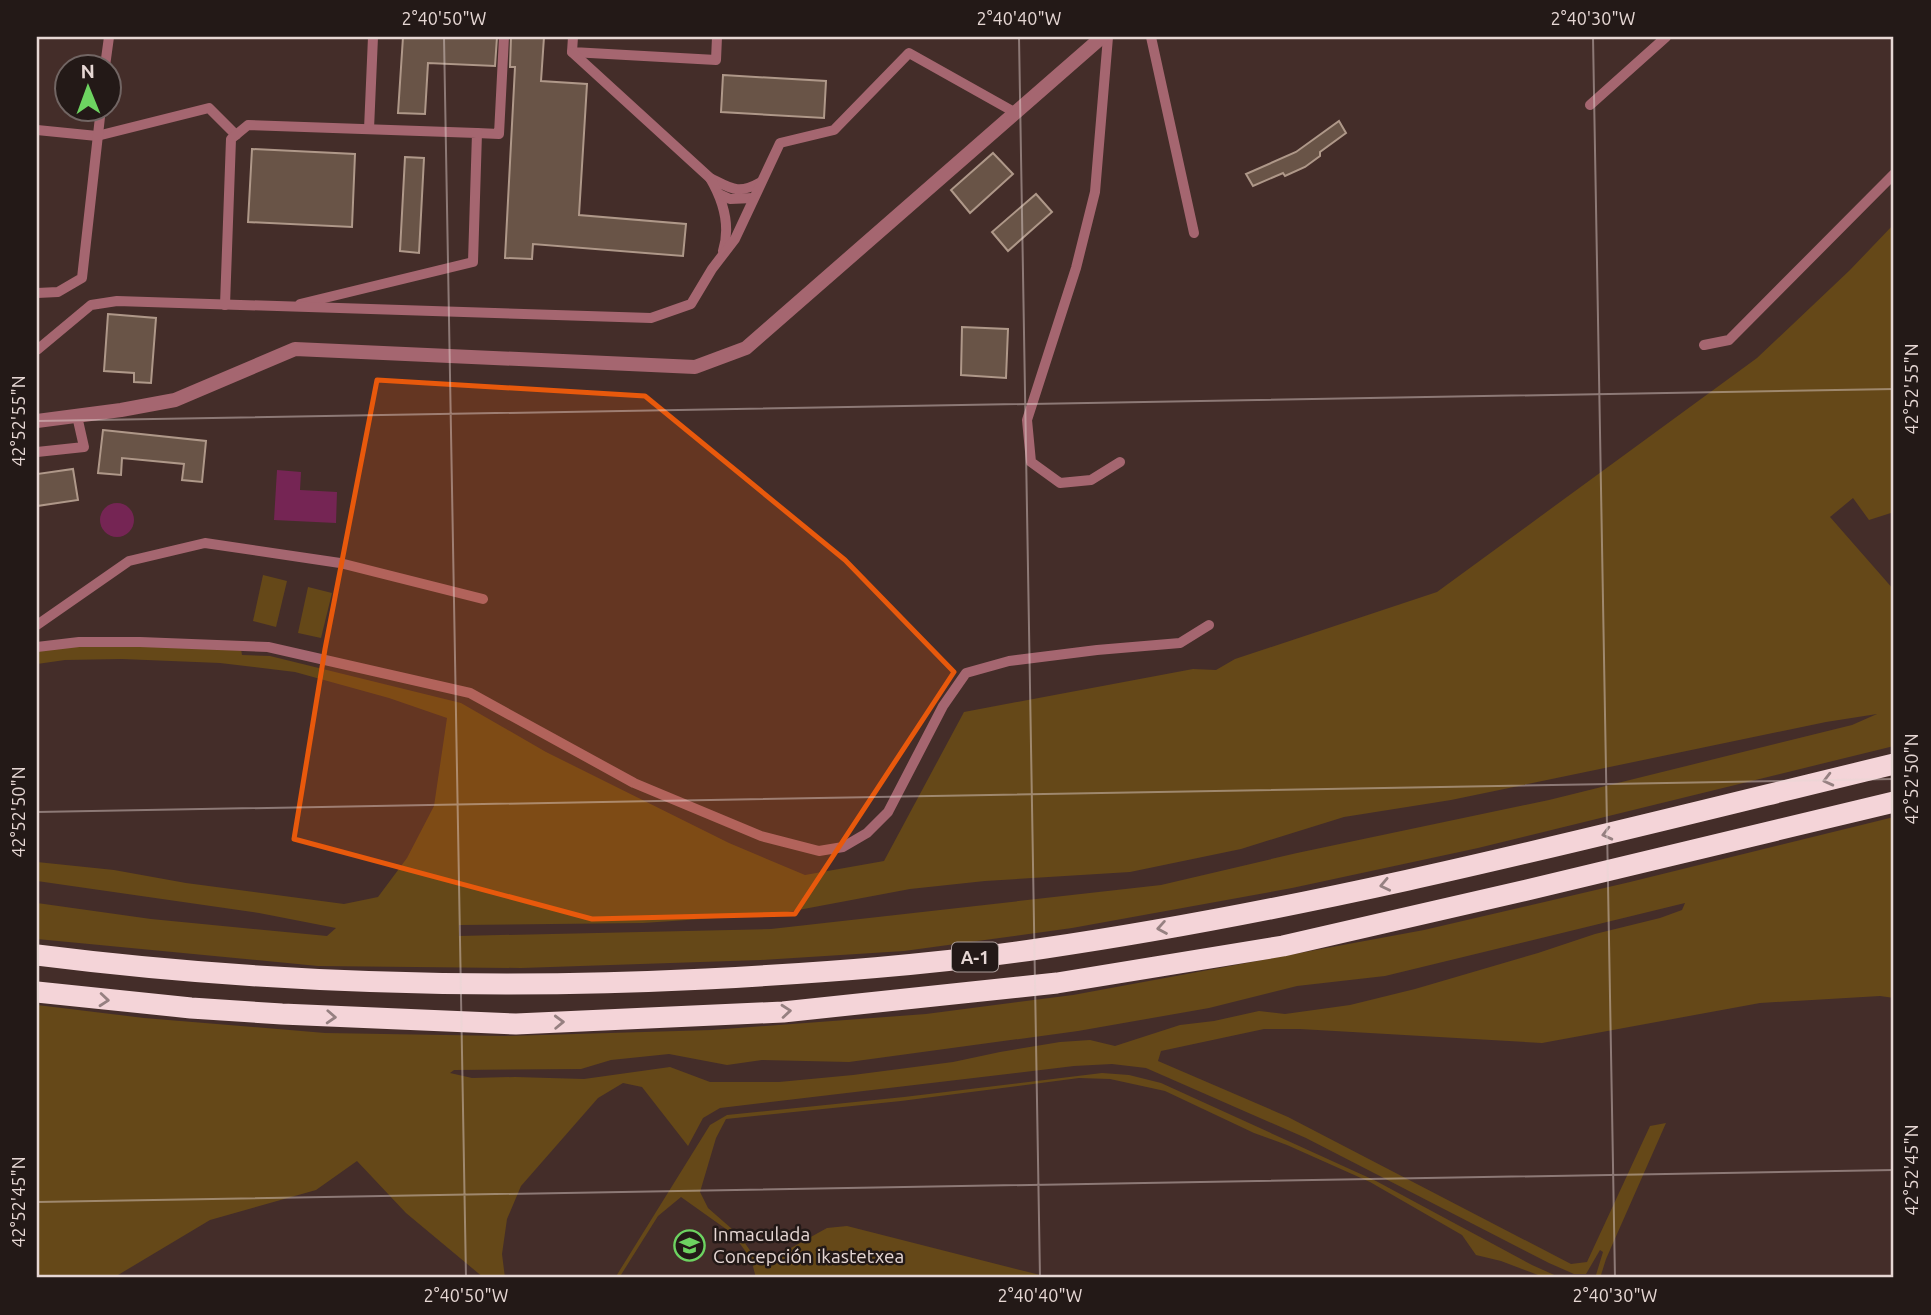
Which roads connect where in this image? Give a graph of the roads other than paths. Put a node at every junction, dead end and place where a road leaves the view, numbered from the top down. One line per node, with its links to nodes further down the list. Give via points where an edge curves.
1 (373, 37): 14 (lane)
2 (504, 37): 15 (lane, via 499,134)
3 (573, 37): 9 (lane)
4 (717, 37): 9 (lane, via 716,60)
5 (1101, 37): 11 (street)
6 (1108, 37): 33 (lane, via 1095,192 1027,421 1031,462 1060,483 1091,480)
7 (1151, 37): 23 (lane)
8 (1666, 37): 10 (lane)
9 (572, 52): 19 (lane)
10 (1590, 105)
11 (1016, 113): 20 (lane, via 909,53 834,130 780,143); 30 (street, via 746,348 695,368 296,349 175,400)
12 (98, 122): 17 (lane)
13 (37, 130): 17 (lane)
14 (369, 130): 15 (lane); 16 (lane, via 248,125)
15 (477, 133): 27 (lane, via 473,262)
16 (236, 135): 17 (lane, via 209,108); 26 (lane, via 231,139)
17 (97, 136): 25 (lane, via 82,278 58,292)
18 (1894, 174): 28 (lane, via 1729,340)
19 (710, 178): 20 (lane, via 735,191); 21 (lane)
20 (761, 182): 22 (lane)
21 (719, 194): 22 (lane, via 730,199); 24 (lane, via 726,227)
22 (754, 198): 24 (lane)
23 (1194, 233)
24 (721, 257): 27 (lane, via 691,304 651,318)
25 (37, 293)
26 (225, 305): 27 (lane); 29 (lane, via 117,301 91,305)
27 (288, 307)
28 (1704, 345)
29 (37, 350)
30 (77, 416): 31 (street); 32 (lane, via 84,447)
31 (37, 421)
32 (37, 452)
33 (1121, 462)
34 (483, 599): 35 (lane, via 340,563 205,543 129,561)
35 (37, 625)
36 (1209, 625): 37 (lane, via 1180,643 1009,661 966,673 943,706 888,812 867,833 842,847 819,850 761,836 634,783 470,693 268,647 91,642)
37 (37, 647)
38 (1894, 764): 40 (highway, A-1, one-way to 40, via 1286,906 1045,948 924,963 787,975 514,985 280,978)
39 (1894, 802): 41 (highway, A-1, one-way to 39, via 269,1013 516,1024 797,1010 1057,983 1283,946)
40 (37, 955)
41 (37, 992)

